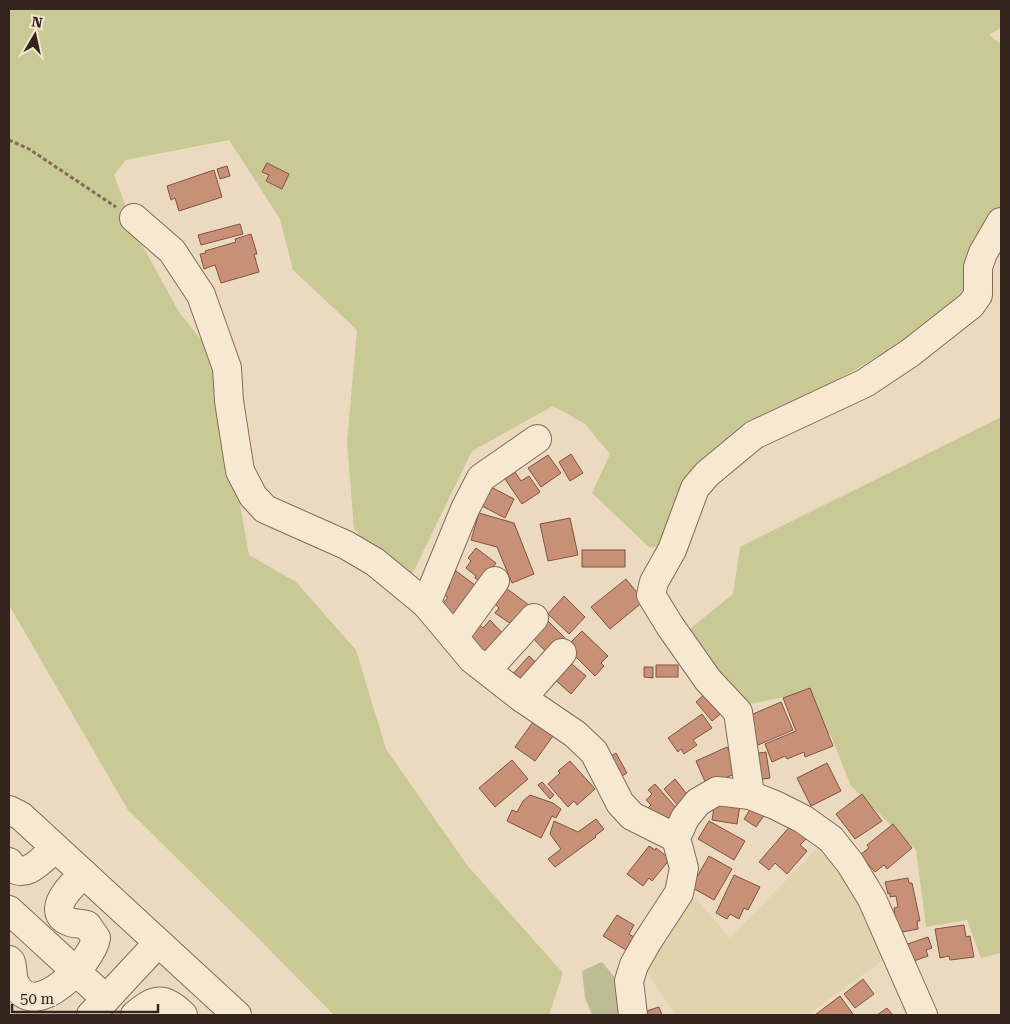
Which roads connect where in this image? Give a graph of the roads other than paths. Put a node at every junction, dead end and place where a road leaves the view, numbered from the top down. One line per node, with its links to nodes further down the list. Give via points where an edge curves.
1 (134, 218): 5 (street, via 172,251 201,295 227,368 240,471 253,496 266,509 346,545 375,562)
2 (1001, 222): 11 (street, via 983,253 978,267 978,295 971,305 910,353 865,382 754,435 695,488 672,550 654,582 652,595 708,680 738,712)
3 (537, 439): 5 (street, via 481,478)
4 (496, 581): 7 (street)
5 (426, 604): 7 (street)
6 (534, 618): 9 (street)
7 (454, 637): 9 (street, via 472,659)
8 (562, 653): 10 (street)
9 (487, 670): 10 (street)
10 (522, 698): 13 (street, via 594,752 620,803 632,816)
11 (750, 795): 13 (street, via 717,792 698,802 685,818); 26 (street, via 803,819 831,839 850,863 872,899)
12 (9, 810): 14 (street, via 21,816)
13 (676, 838): 25 (street, via 684,868 679,893 634,965 629,981)
14 (56, 848): 15 (street, via 36,866 24,871 11,867); 16 (street)
15 (9, 862)
16 (84, 874): 18 (street); 20 (street, via 66,891 59,907 63,919 87,925 96,938 90,954)
17 (9, 910): 20 (street)
18 (158, 943): 21 (street); 24 (street)
19 (9, 960): 20 (street, via 16,986 27,995 55,990)
20 (76, 972): 21 (street)
21 (98, 1007)
22 (135, 1015): 23 (street, via 152,1002 162,1001 173,1005)
23 (184, 1015)
24 (237, 1015)
25 (633, 1015)
26 (923, 1015)

